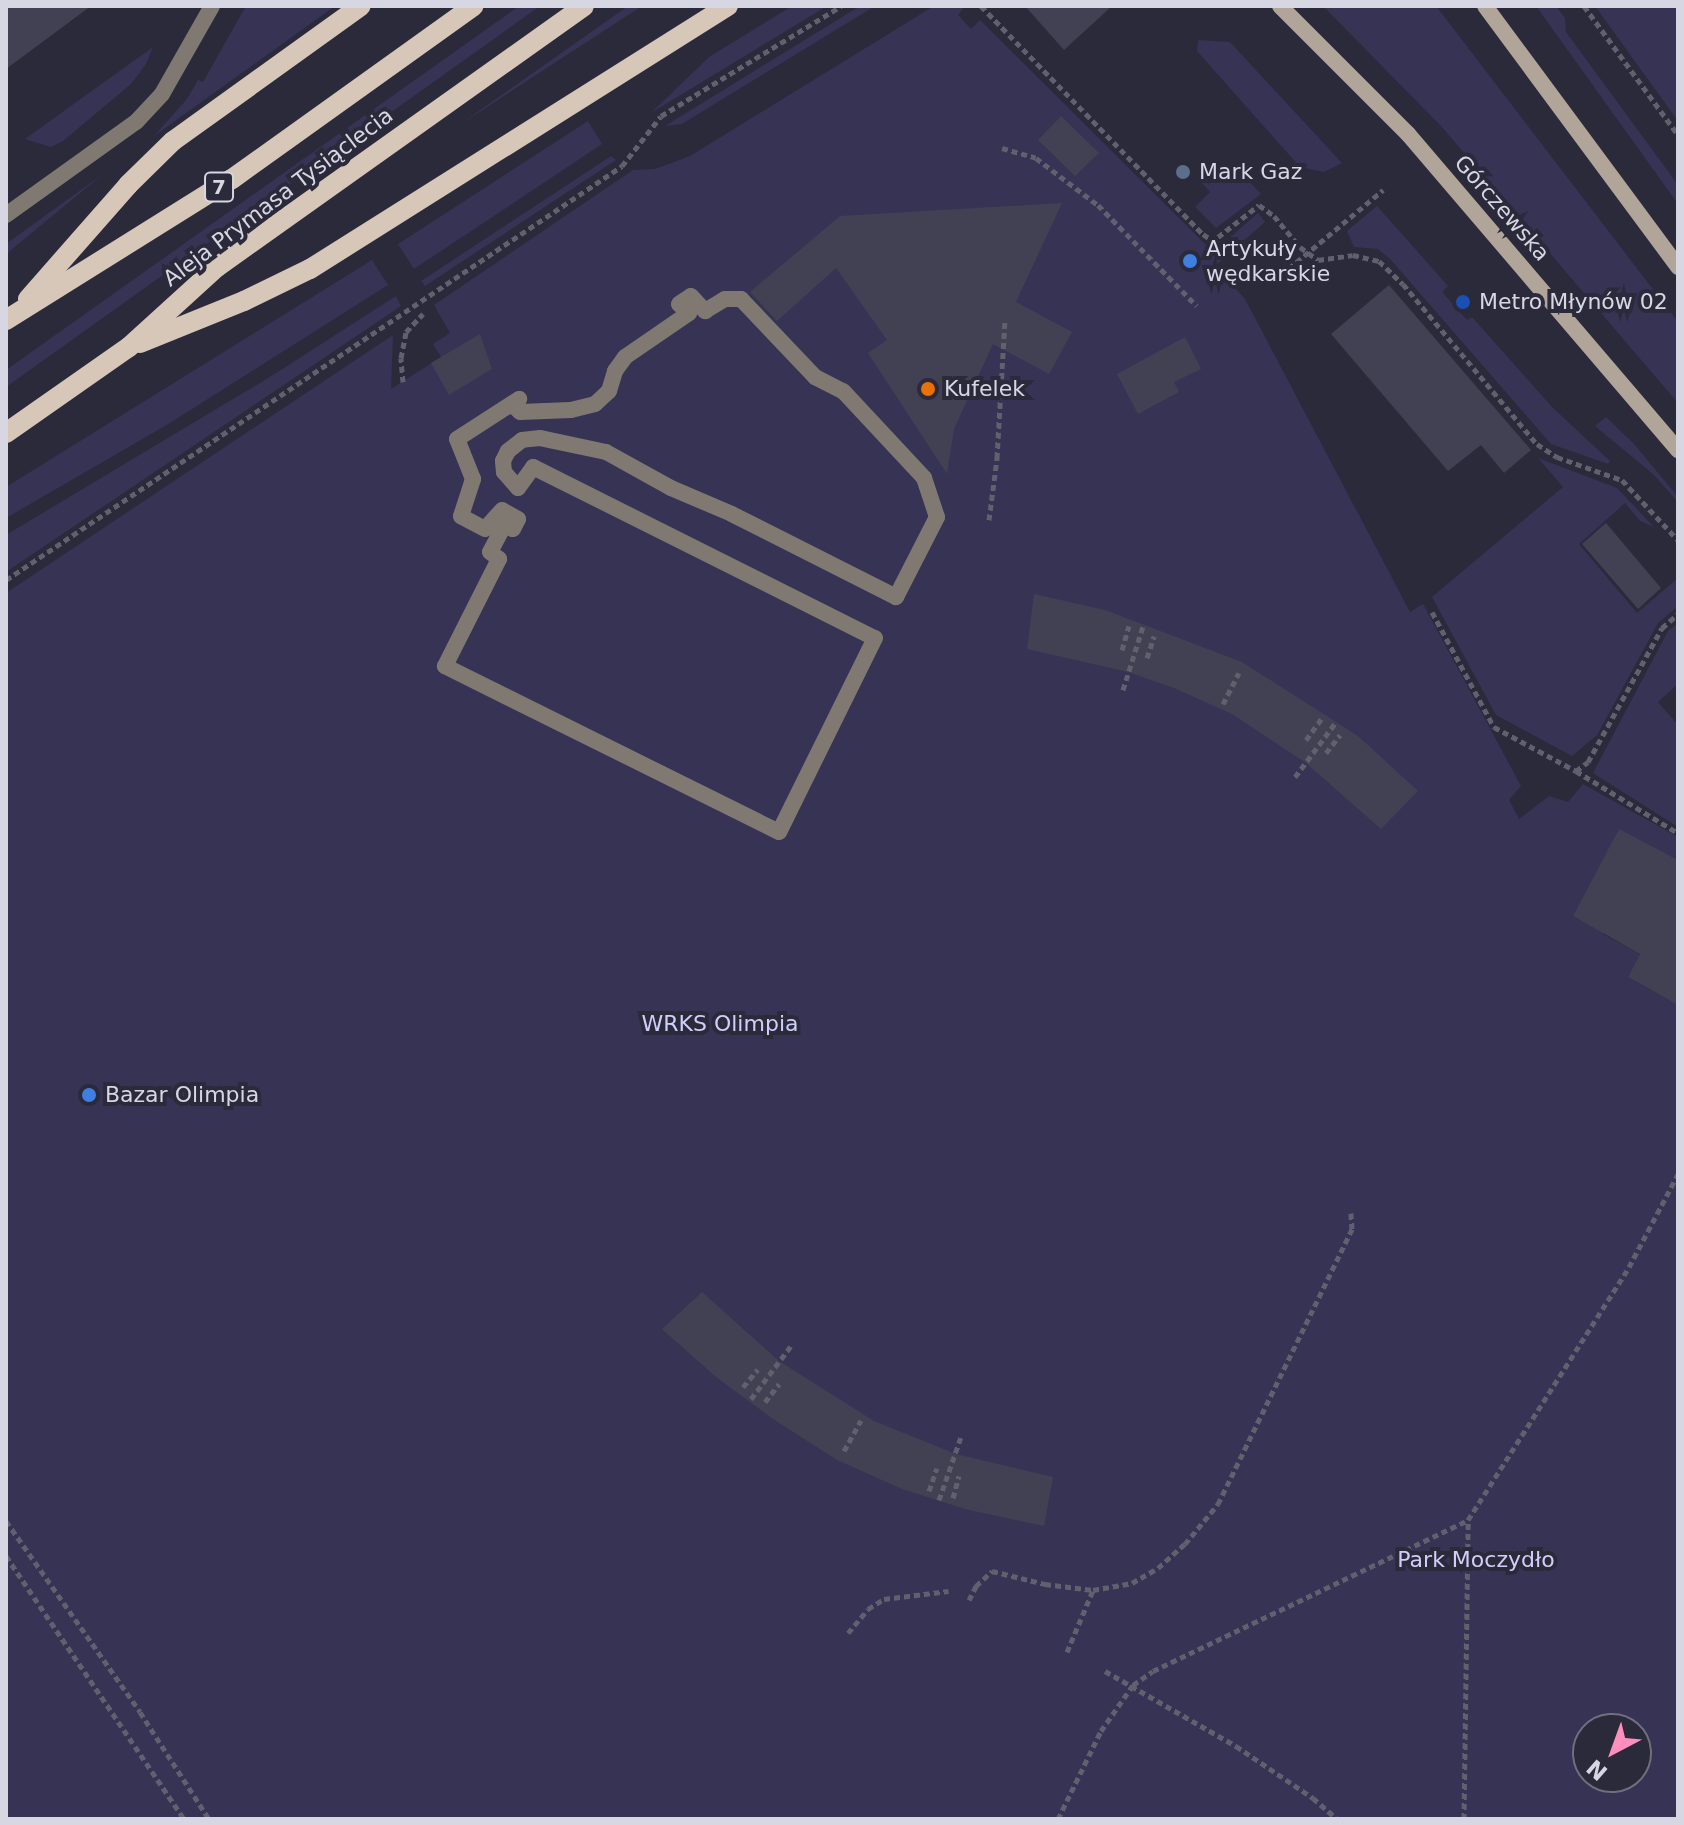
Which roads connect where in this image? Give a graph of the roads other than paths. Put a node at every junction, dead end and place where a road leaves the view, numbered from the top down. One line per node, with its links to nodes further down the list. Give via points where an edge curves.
1 (212, 6): 8 (lane, via 162,94 136,122)
2 (361, 6): 10 (main road, via 173,141)
3 (474, 6): 10 (main road, Aleja Prymasa Tysiąclecia / 7, via 161,226)
4 (584, 6): 11 (main road, Aleja Prymasa Tysiąclecia, via 217,267)
5 (728, 6): 11 (main road, via 310,269)
6 (1280, 6): 14 (main road, Górczewska, via 1408,134)
7 (1485, 6): 9 (main road)
8 (6, 215)
9 (1678, 267)
10 (9, 318)
11 (129, 347): 12 (main road, Aleja Prymasa Tysiąclecia)
12 (6, 433)
13 (457, 439): 13 (lane, via 473,479 461,516 485,529 502,510 518,519 513,529 504,526 490,552 499,559 445,666 779,832 875,638 533,467 518,488 504,472 503,461 522,440 540,438 606,452 896,597 937,517 924,478 843,391 815,377 741,299 725,299 705,311 691,296 679,304 689,313 625,357 609,391 595,404 520,412 515,407 519,399)
14 (1678, 450)

